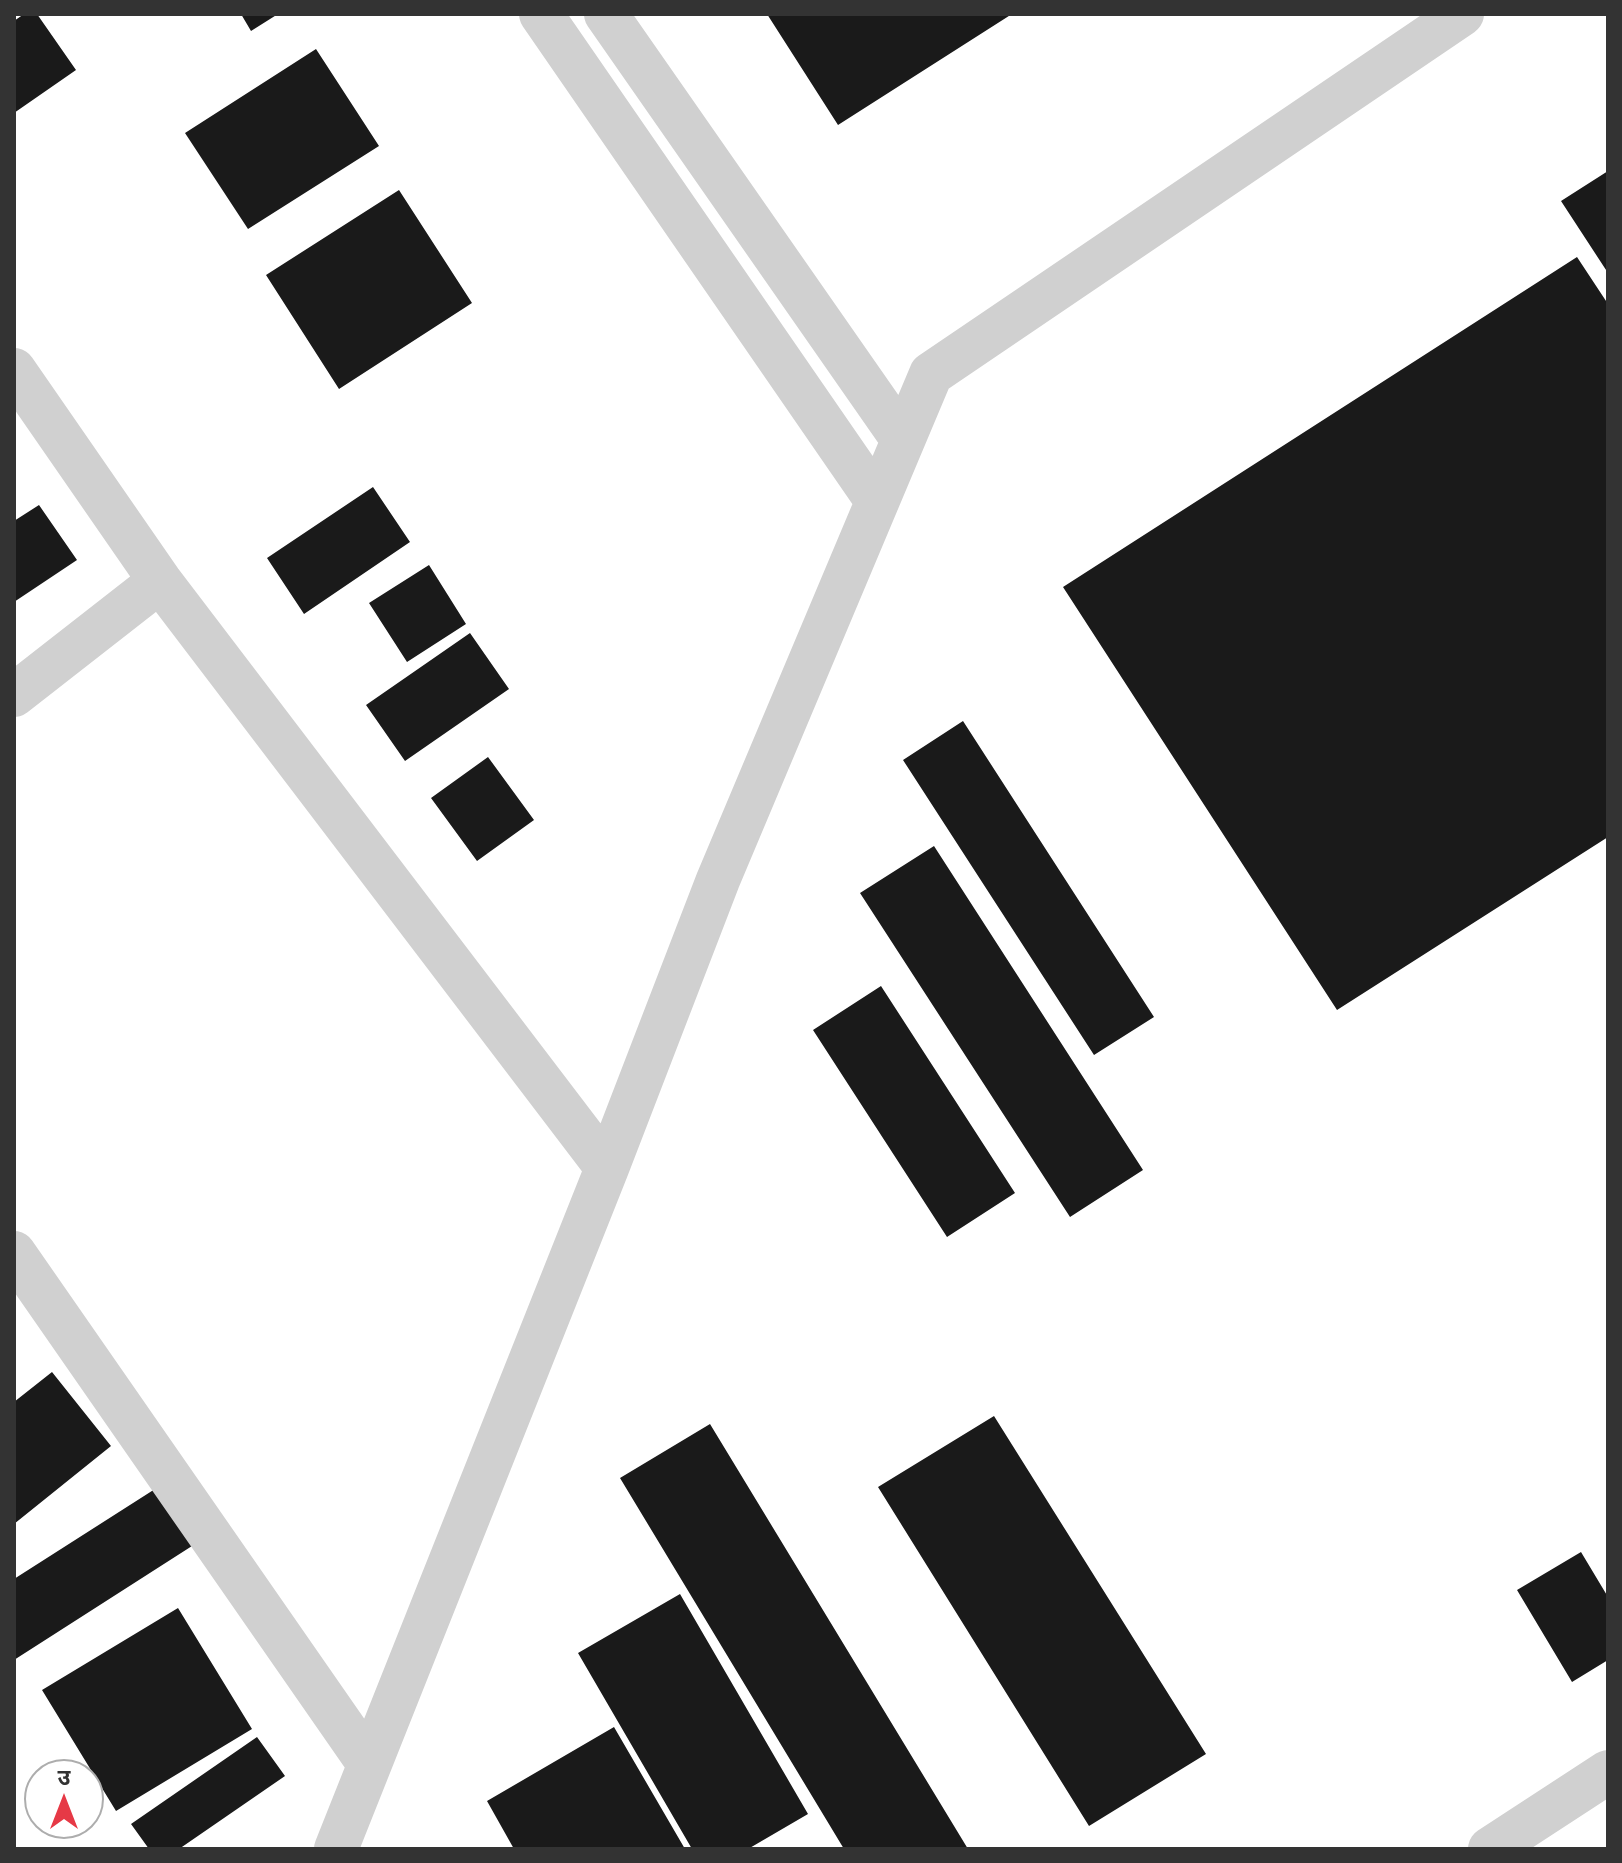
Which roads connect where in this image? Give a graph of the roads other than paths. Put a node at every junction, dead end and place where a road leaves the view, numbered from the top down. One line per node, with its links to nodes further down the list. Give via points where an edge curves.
1 (541, 14): 6 (street)
2 (606, 14): 5 (street)
3 (1462, 14): 5 (street, via 931,374)
4 (14, 370): 7 (street)
5 (903, 440): 6 (street)
6 (877, 501): 9 (street, via 718,880)
7 (160, 581): 8 (street); 9 (street)
8 (14, 695)
9 (607, 1168): 11 (street)
10 (14, 1253): 11 (street)
11 (369, 1764): 13 (street)
12 (1608, 1772): 14 (street)
13 (336, 1849)
14 (1490, 1849)

